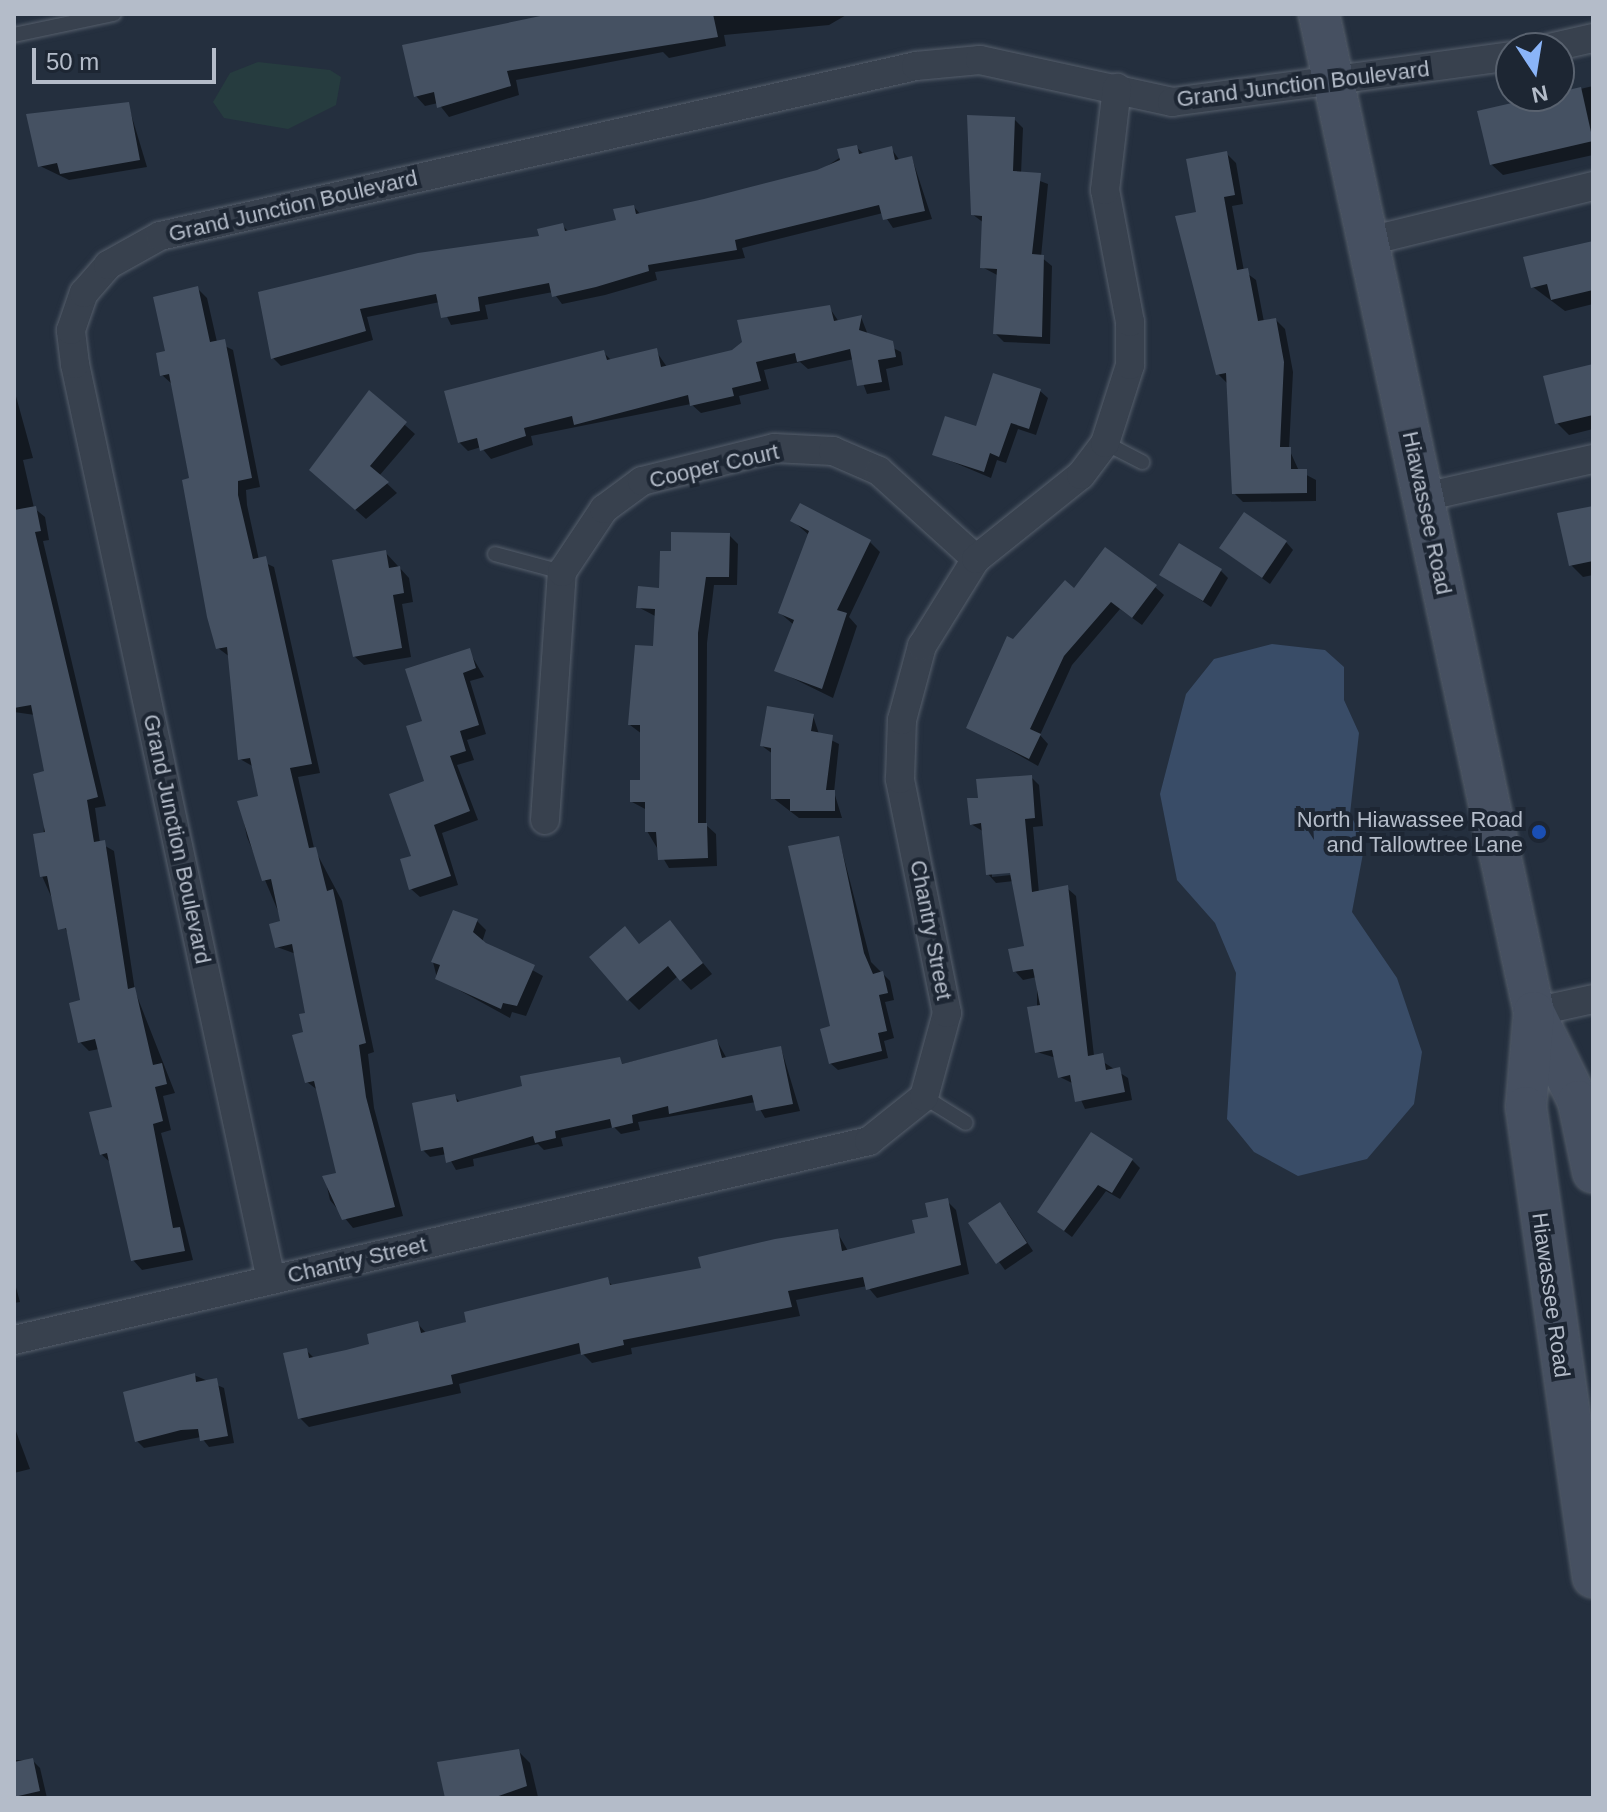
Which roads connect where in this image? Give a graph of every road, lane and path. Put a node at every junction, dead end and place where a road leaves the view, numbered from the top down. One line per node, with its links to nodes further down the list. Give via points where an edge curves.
1 (114, 14): 3 (lane)
2 (1319, 14): 5 (main road, Hiawassee Road)
3 (14, 35)
4 (1495, 58): 5 (street, Grand Junction Boulevard)
5 (1333, 80): 6 (street, Grand Junction Boulevard, via 1172,102); 8 (main road, Hiawassee Road)
6 (1117, 88): 9 (street, Chantry Street, via 1105,190 1130,322 1130,365); 22 (street, Grand Junction Boulevard, via 980,60 916,66 160,236 108,265 84,293 71,330 75,364)
7 (1593, 186): 8 (street)
8 (1369, 241): 12 (main road, Hiawassee Road)
9 (1105, 443): 11 (lane); 14 (street, Chantry Street, via 1081,475)
10 (1593, 459): 12 (street)
11 (1142, 462)
12 (1424, 497): 18 (main road, Hiawassee Road)
13 (495, 554): 15 (lane)
14 (976, 559): 15 (street, Cooper Court, via 879,471 833,451 774,448 642,481 604,509); 19 (street, Chantry Street, via 922,646 902,720 900,779 947,1013)
15 (562, 572): 16 (street, Cooper Court)
16 (545, 820)
17 (1593, 999): 18 (street)
18 (1534, 1012): 21 (main road, Hiawassee Road, via 1578,1101); 24 (main road, Hiawassee Road, via 1526,1107)
19 (924, 1097): 20 (lane); 22 (street, Chantry Street, via 869,1141)
20 (966, 1123)
21 (1593, 1172)
22 (271, 1280): 23 (street, Chantry Street)
23 (14, 1340)
24 (1593, 1577)

